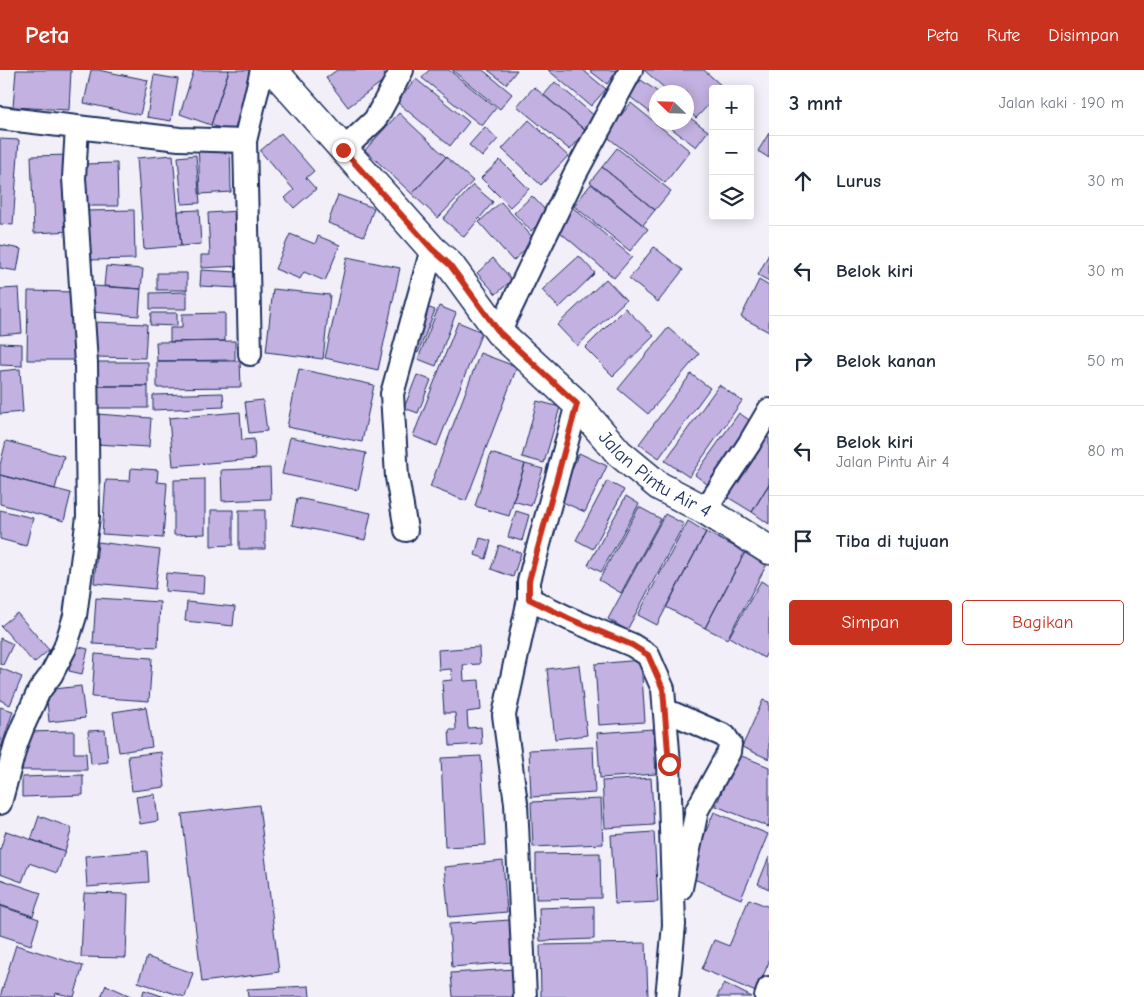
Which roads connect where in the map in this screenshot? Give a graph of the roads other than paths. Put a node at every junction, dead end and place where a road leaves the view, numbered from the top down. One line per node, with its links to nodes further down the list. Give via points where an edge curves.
1 (262, 70): 7 (street)
2 (272, 70): 8 (main road, Jalan Pintu Air 4)
3 (402, 70): 8 (street, via 375,120)
4 (631, 70): 10 (street, via 574,176)
5 (0, 118): 6 (street)
6 (76, 127): 7 (street, via 180,139); 19 (street, via 74,178 86,363 88,517 75,616 65,648 22,726)
7 (245, 141): 11 (street)
8 (343, 150): 9 (main road, Jalan Pintu Air 4)
9 (432, 249): 10 (main road, Jalan Pintu Air 4, via 450,265); 15 (street, via 392,394 397,477)
10 (499, 332): 12 (main road, Jalan Pintu Air 4)
11 (250, 354)
12 (577, 404): 14 (main road, Jalan Pintu Air 4, via 619,453 659,486); 17 (street, via 529,581)
13 (769, 410): 14 (street)
14 (705, 510): 16 (main road, Jalan Pintu Air 4)
15 (406, 530)
16 (769, 550)
17 (529, 599): 18 (street, via 648,655 663,689); 22 (street, via 504,715 516,803)
18 (665, 710): 20 (street); 20 (street, via 725,736 730,744 729,752 697,810)
19 (0, 803)
20 (674, 925): 23 (street)
21 (769, 988): 24 (street)
22 (524, 997)
23 (667, 997)
24 (766, 997)

